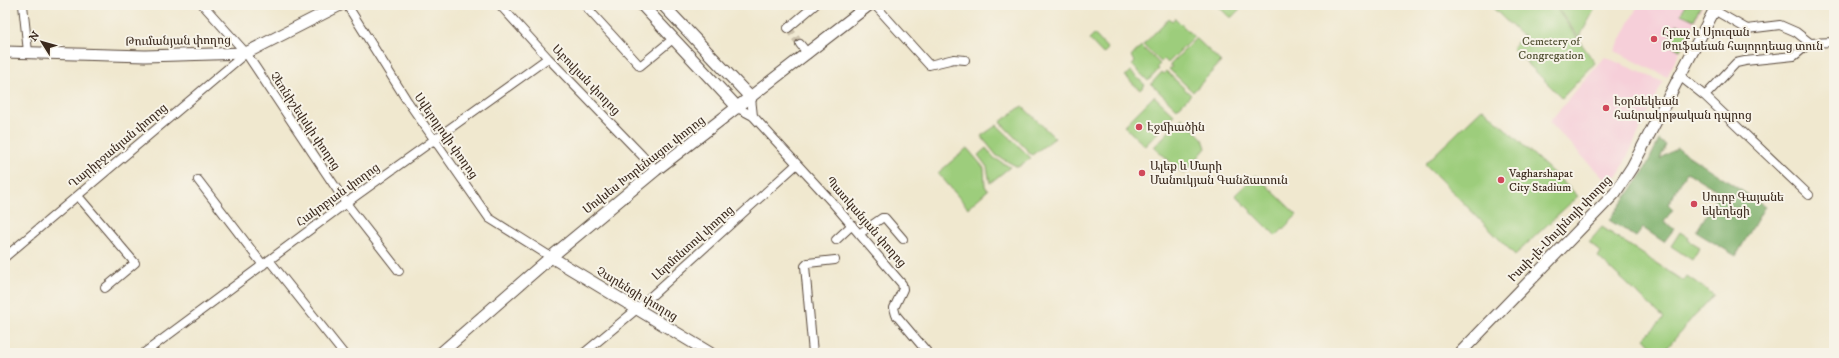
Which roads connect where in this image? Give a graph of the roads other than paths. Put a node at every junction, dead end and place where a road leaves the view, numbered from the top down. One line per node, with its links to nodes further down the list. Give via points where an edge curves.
1 (23, 5): 19 (street)
2 (203, 5): 20 (street, Չեռնիշեվսկի փողոց)
3 (340, 5): 20 (main road, Թումանյան փողոց)
4 (346, 5): 29 (street, Սվերդլովի փողոց)
5 (500, 5): 22 (street, Աբովյան փողոց)
6 (642, 5): 14 (main road, Պատկանյան փողոց)
7 (663, 5): 26 (main road)
8 (815, 5): 13 (street)
9 (869, 5): 21 (main road, Մովսես Խորենացու փողոց)
10 (875, 5): 23 (street, via 929,65 954,59)
11 (1715, 7): 16 (street, via 1747,29 1780,25 1796,32); 24 (main road, Իսսի-լե-Մուլինոյի փողոց)
12 (588, 9): 14 (street, via 640,66)
13 (788, 28)
14 (674, 38): 27 (main road, Պատկանյան փողոց)
15 (1834, 42): 16 (street)
16 (1810, 43): 25 (street, via 1794,56 1736,63)
17 (800, 44): 21 (street)
18 (5, 52): 19 (main road, Թումանյան փողոց)
19 (28, 52): 20 (main road, Թումանյան փողոց, via 145,56)
20 (246, 53): 34 (street, Ղարիբջանյան փողոց); 35 (street, Չեռնիշեվսկի փողոց)
21 (808, 54): 26 (main road, Մովսես Խորենացու փողոց)
22 (548, 58): 29 (street, Հակոբյան փողոց); 31 (street, Աբովյան փողոց)
23 (965, 60)
24 (1681, 77): 25 (street); 54 (main road, Իսսի-լե-Մուլինոյի փողոց, via 1615,193)
25 (1705, 96): 33 (street)
26 (751, 98): 27 (main road, Մովսես Խորենացու փողոց); 28 (street)
27 (738, 108): 28 (street, Պատկանյան փողոց); 31 (main road, Մովսես Խորենացու փողոց)
28 (753, 116): 30 (street, Պատկանյան փողոց)
29 (435, 140): 35 (street, Հակոբյան փողոց); 41 (street, Սվերդլովի փողոց, via 488,218)
30 (798, 164): 36 (street, Պատկանյան փողոց); 46 (street, Լերմոնտով փողոց)
31 (656, 170): 41 (main road, Մովսես Խորենացու փողոց)
32 (198, 180): 43 (street)
33 (1809, 195)
34 (78, 196): 40 (street, Ղարիբջանյան փողոց); 45 (street, via 135,263)
35 (346, 203): 43 (street, Հակոբյան փողոց); 44 (street, Չեռնիշեվսկի փողոց)
36 (852, 225): 37 (street, Պատկանյան փողոց); 39 (street)
37 (859, 234): 38 (street, via 885,218); 53 (street, Պատկանյան փողոց, via 902,284 904,289 894,308 896,315)
38 (903, 239)
39 (836, 240)
40 (5, 257)
41 (551, 257): 46 (main road, Չարենցի փողոց); 49 (main road, Մովսես Խորենացու փողոց)
42 (835, 260): 52 (street, via 805,266)
43 (266, 262): 47 (street, Հակոբյան փողոց); 48 (street)
44 (400, 271)
45 (105, 288)
46 (637, 309): 50 (street, Լերմոնտով փողոց); 51 (main road, Չարենցի փողոց)
47 (144, 353)
48 (343, 353)
49 (441, 353)
50 (584, 353)
51 (710, 353)
52 (813, 353)
53 (928, 353)
54 (1460, 353)

